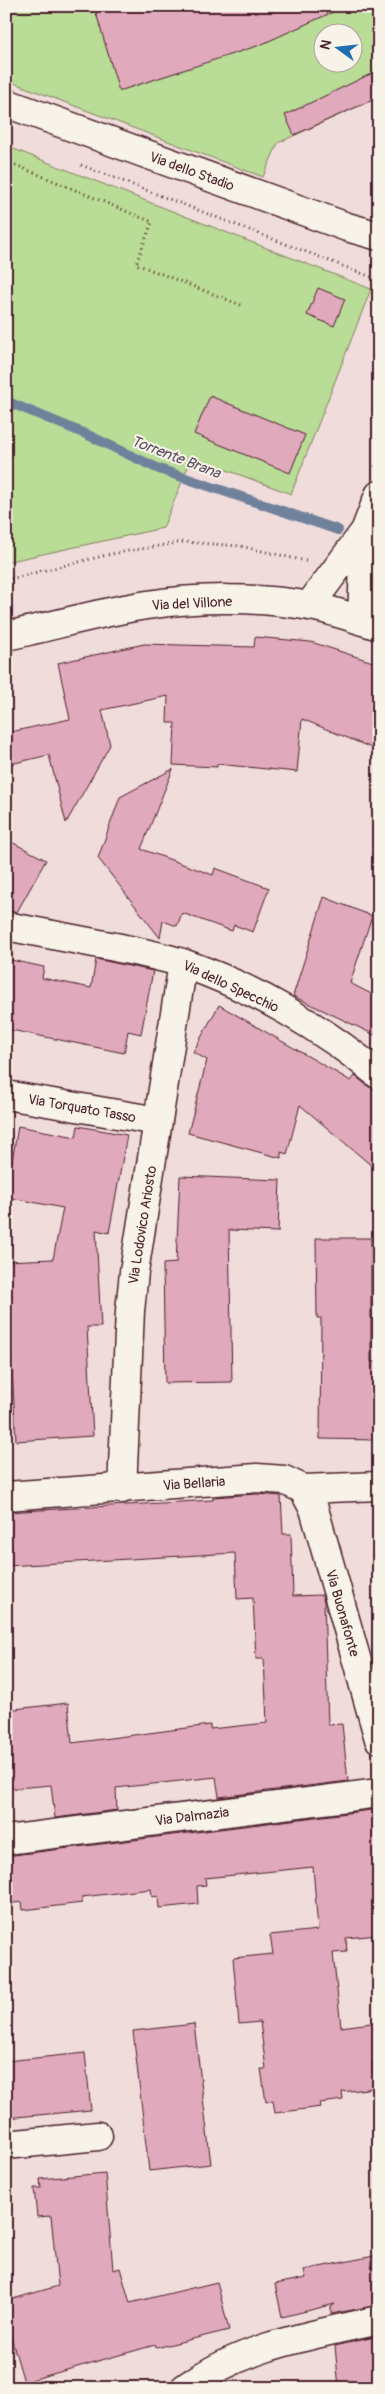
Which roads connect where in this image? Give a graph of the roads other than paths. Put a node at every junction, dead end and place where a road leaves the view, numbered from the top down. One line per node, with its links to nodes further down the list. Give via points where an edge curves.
1 (6, 103): 2 (street, Via dello Stadio)
2 (379, 236)
3 (376, 484): 4 (street)
4 (365, 531): 5 (street); 6 (street)
5 (309, 606): 6 (street, Via del Villone); 7 (street, Via del Villone, via 235,600 149,604)
6 (370, 623)
7 (6, 636)
8 (6, 926): 9 (street, Via dello Specchio)
9 (183, 963): 10 (street, Via dello Specchio, via 278,1007 318,1030); 12 (street, Via Lodovico Ariosto)
10 (379, 1075)
11 (6, 1095): 12 (street, Via Torquato Tasso)
12 (158, 1121): 14 (street, Via Lodovico Ariosto, via 130,1311)
13 (379, 1486): 15 (street, Via Bellaria)
14 (122, 1488): 15 (street, Via Bellaria, via 257,1478 284,1480); 16 (street, Via Bellaria)
15 (303, 1489): 17 (street, Via Buonafonte, via 314,1509)
16 (6, 1496)
17 (379, 1738)
18 (379, 1792): 19 (street, Via Dalmazia)
19 (6, 1840)
20 (98, 2136): 21 (street)
21 (6, 2145)
22 (379, 2320): 23 (street, via 254,2350)
23 (185, 2388)

